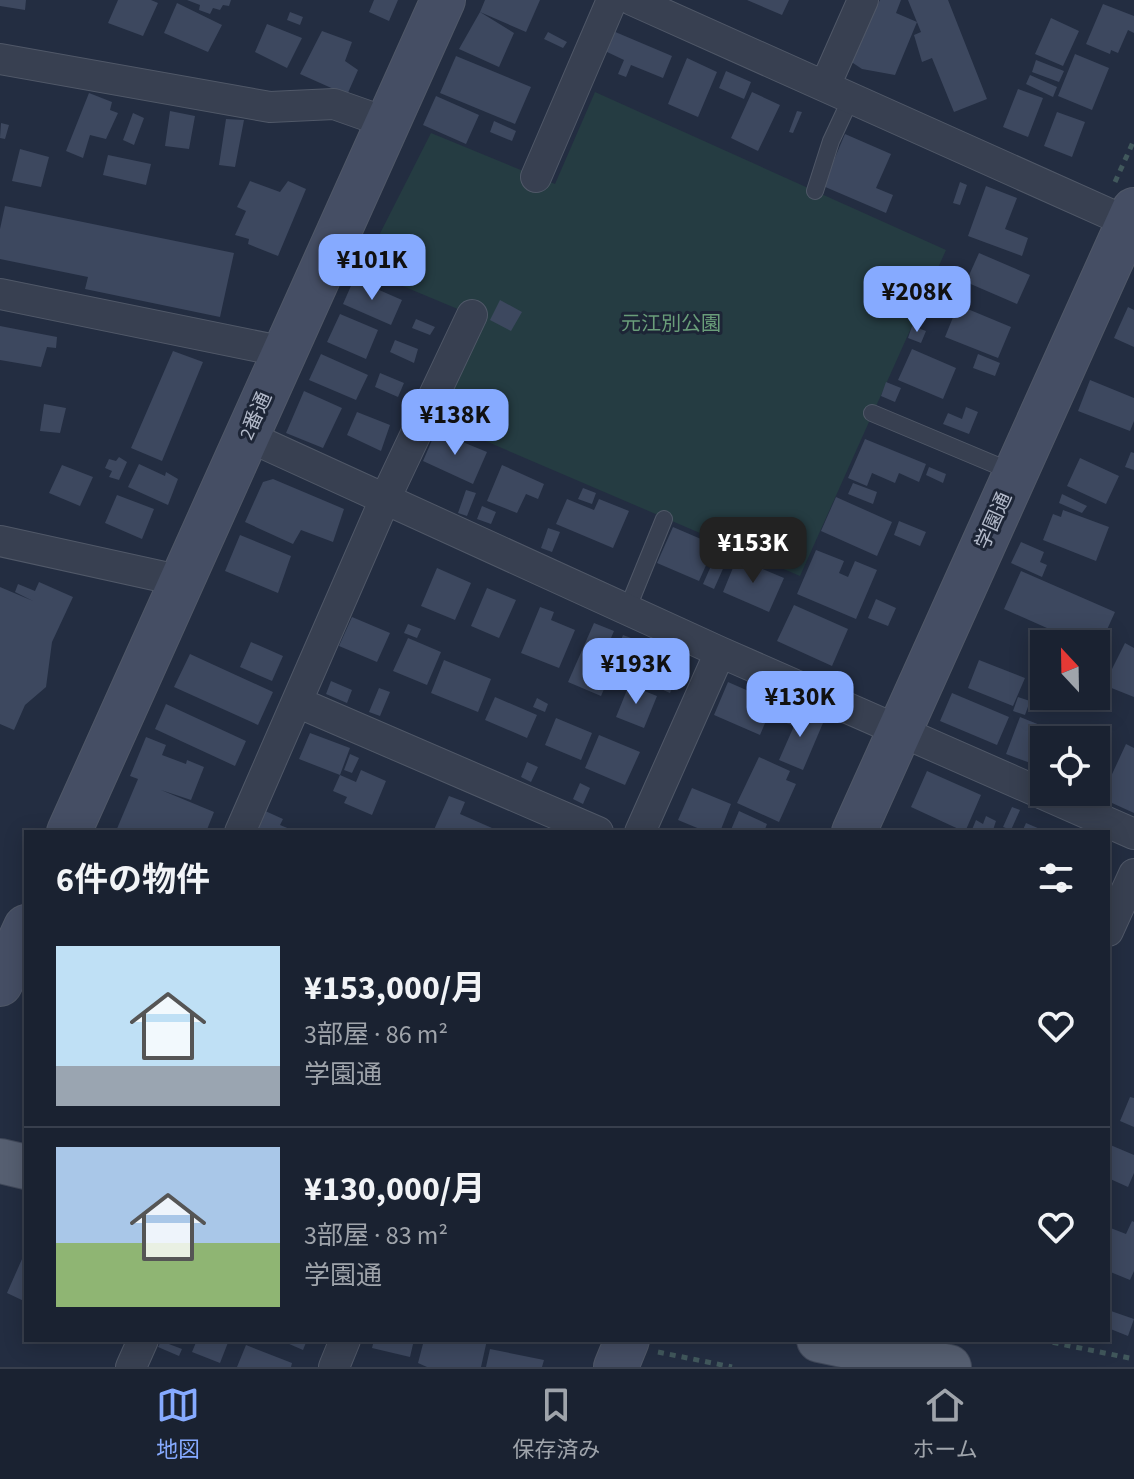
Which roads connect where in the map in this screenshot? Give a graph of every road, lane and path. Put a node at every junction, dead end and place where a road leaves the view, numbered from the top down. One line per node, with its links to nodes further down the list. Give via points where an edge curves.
1 (443, 0): 7 (street, 2番通)
2 (612, 0): 8 (street)
3 (632, 0): 6 (street)
4 (863, 0): 6 (street)
5 (0, 59): 7 (street, via 270,107 334,104)
6 (838, 92): 9 (lane, via 831,141); 10 (street)
7 (388, 123): 13 (street, 2番通)
8 (536, 177)
9 (815, 191)
10 (1132, 219): 16 (street, 学園通)
11 (0, 294): 13 (street)
12 (472, 315): 17 (street)
13 (285, 352): 15 (street, 2番通)
14 (872, 413): 16 (lane)
15 (247, 436): 17 (street); 20 (street, 2番通)
16 (1016, 473): 24 (street, 学園通)
17 (385, 499): 21 (street); 23 (street)
18 (664, 519): 21 (lane)
19 (0, 541): 20 (street)
20 (182, 581): 25 (street, 2番通)
21 (627, 610): 22 (street)
22 (720, 652): 24 (street); 28 (street)
23 (297, 702): 26 (street); 27 (street)
24 (899, 731): 29 (street, 学園通); 30 (street)
25 (70, 830)
26 (241, 830)
27 (593, 830)
28 (641, 830)
29 (855, 830)
30 (1134, 834)
31 (1134, 874): 32 (street)
32 (1110, 927)
33 (24, 931): 34 (street)
34 (0, 984)
35 (0, 1161): 36 (main road)
36 (24, 1167)
37 (142, 1342): 44 (street)
38 (344, 1342): 45 (street)
39 (830, 1342): 42 (main road)
40 (1051, 1342): 43 (path)
41 (630, 1352): 46 (path)
42 (922, 1358)
43 (1134, 1359)
44 (131, 1367)
45 (334, 1367)
46 (732, 1367)

